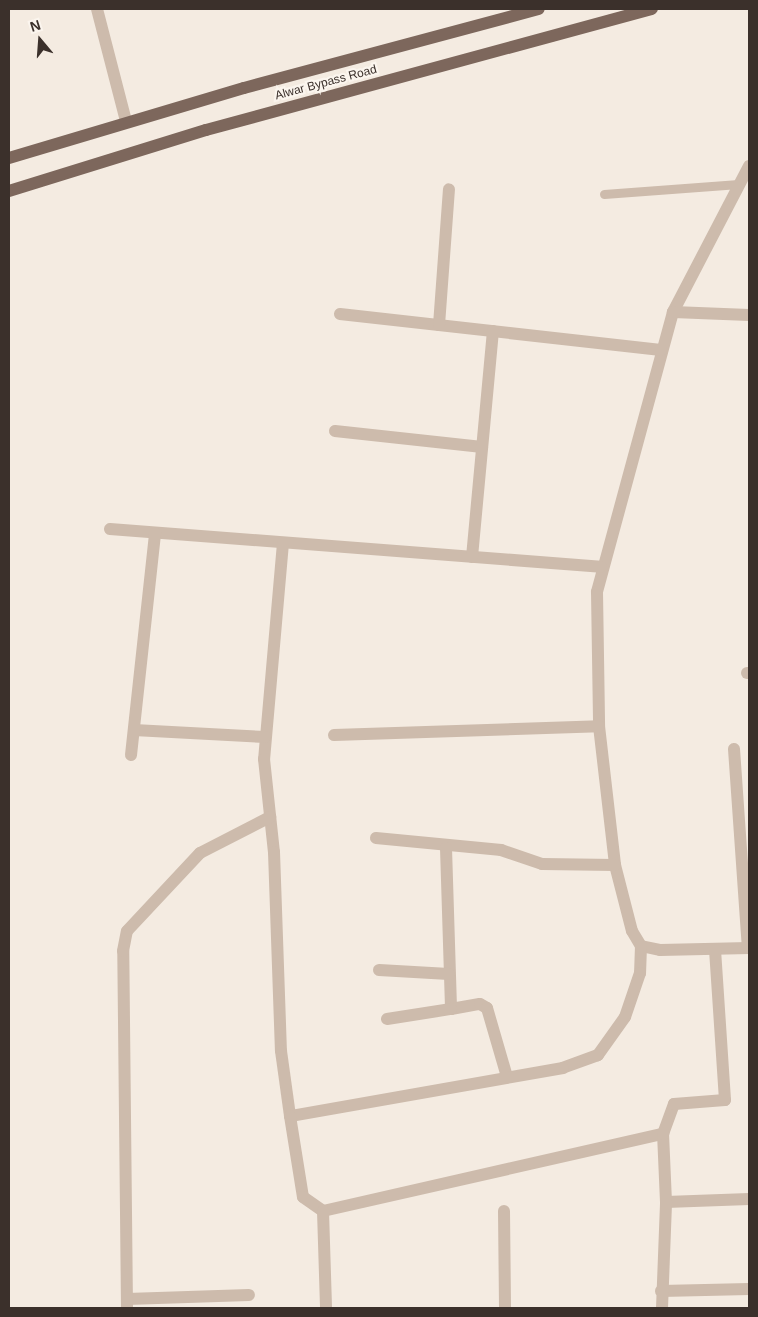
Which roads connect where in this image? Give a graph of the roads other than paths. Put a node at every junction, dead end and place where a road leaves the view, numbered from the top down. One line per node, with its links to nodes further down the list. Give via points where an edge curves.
1 (97, 9): 4 (street)
2 (539, 9): 4 (main road, Alwar Bypass Road)
3 (652, 9): 8 (main road, Alwar Bypass Road, via 206,130)
4 (126, 121): 5 (main road, Alwar Bypass Road)
5 (9, 158)
6 (746, 175): 9 (lane); 10 (street)
7 (449, 189): 13 (street)
8 (9, 191)
9 (604, 194)
10 (673, 312): 12 (street); 15 (street)
11 (340, 314): 13 (street)
12 (749, 315)
13 (439, 325): 14 (street)
14 (493, 331): 15 (street); 17 (street)
15 (661, 350): 22 (street)
16 (335, 431): 17 (street)
17 (482, 447): 21 (street)
18 (110, 529): 19 (street)
19 (156, 533): 20 (street); 24 (street)
20 (283, 543): 21 (street); 26 (street)
21 (472, 557): 22 (street)
22 (602, 567): 23 (street, via 597,592)
23 (600, 726): 25 (street); 33 (street)
24 (134, 730): 26 (street); 28 (street)
25 (334, 735)
26 (266, 737): 29 (street)
27 (734, 749): 31 (street)
28 (131, 755)
29 (270, 817): 42 (street, via 281,1051); 51 (street, via 200,852 127,932 123,951)
30 (376, 838): 32 (street)
31 (745, 839): 35 (street)
32 (446, 848): 33 (street, via 501,850 542,864); 38 (street)
33 (615, 865): 34 (street, via 628,920)
34 (641, 946): 36 (street); 41 (street, via 636,989 608,1046 581,1063)
35 (749, 948): 36 (street)
36 (715, 950): 43 (street, via 725,1100 674,1104)
37 (379, 970): 38 (street)
38 (449, 974): 39 (street)
39 (452, 1009): 40 (street); 41 (street, via 480,1004 487,1008)
40 (387, 1019)
41 (507, 1077): 42 (street)
42 (290, 1116): 46 (street, via 303,1197)
43 (662, 1134): 45 (street); 46 (street)
44 (749, 1199): 45 (street)
45 (666, 1202): 49 (street)
46 (323, 1211): 52 (street)
47 (504, 1211): 53 (street)
48 (749, 1289): 49 (street)
49 (661, 1291): 54 (street)
50 (249, 1295): 51 (street)
51 (127, 1304)
52 (326, 1308)
53 (505, 1308)
54 (662, 1308)

